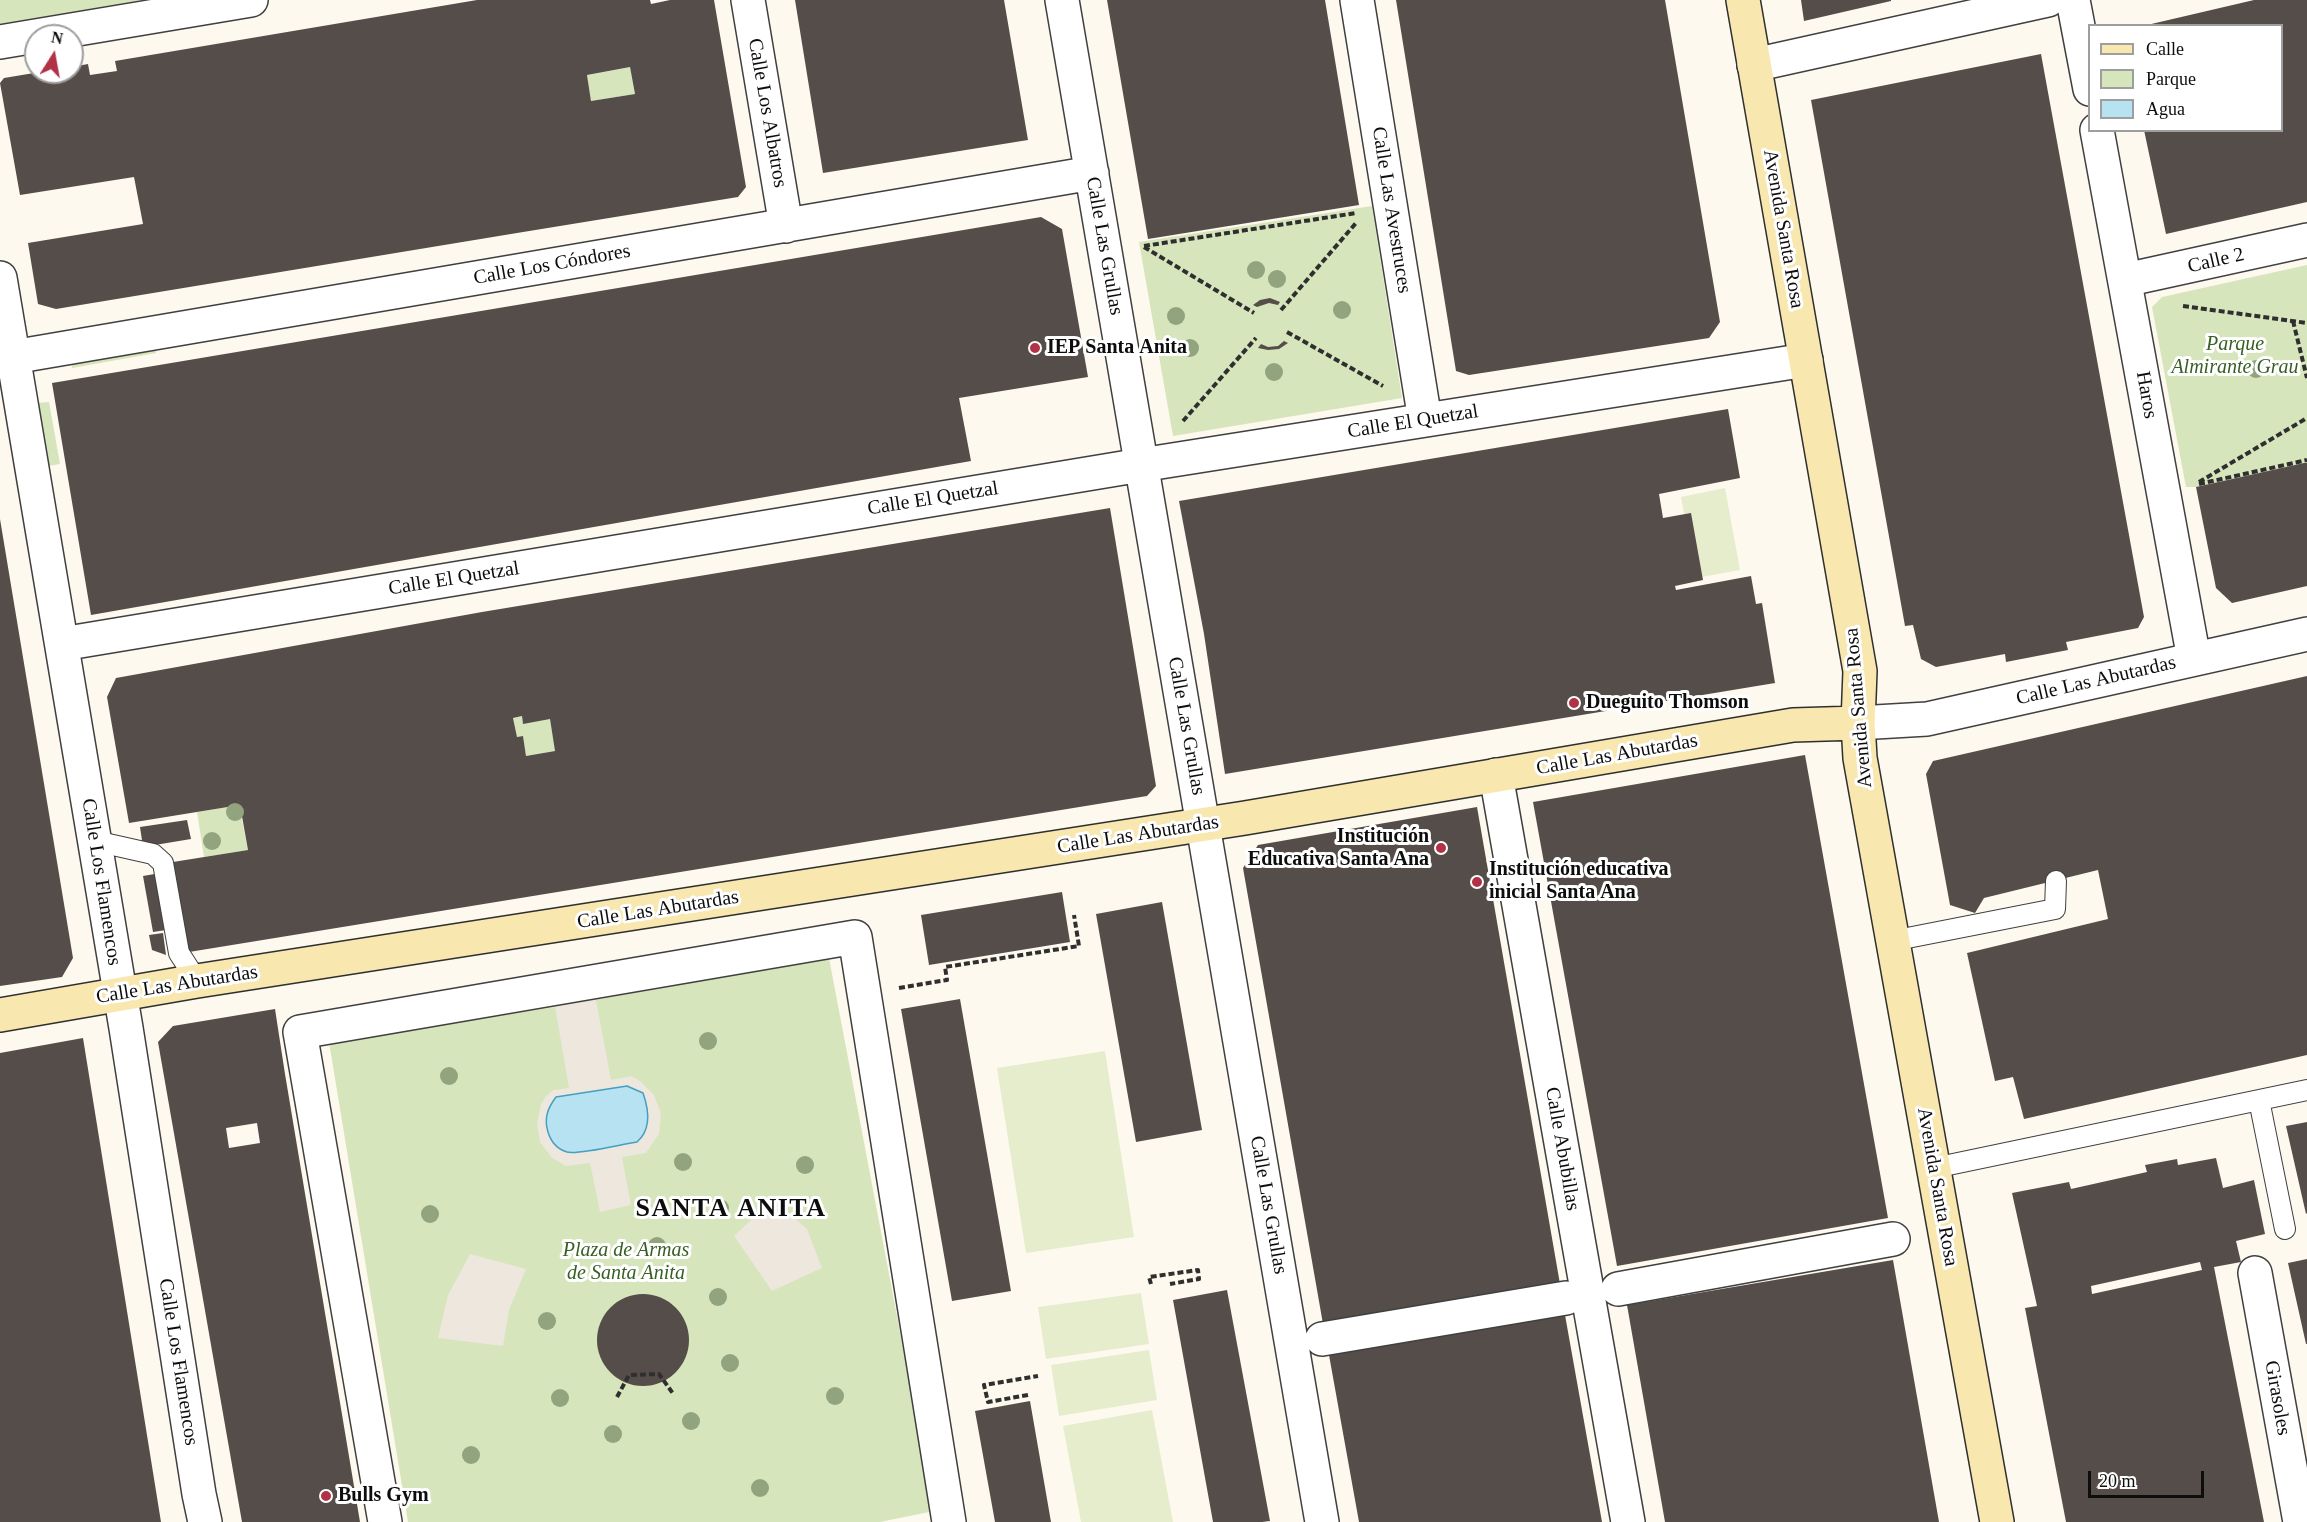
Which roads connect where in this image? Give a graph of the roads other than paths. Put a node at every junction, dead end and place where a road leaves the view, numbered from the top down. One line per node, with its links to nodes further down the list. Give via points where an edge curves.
1 (251, 0): 8 (street)
2 (748, 0): 13 (street, Calle Los Albatros)
3 (1062, 0): 12 (street, Calle Las Grullas)
4 (1357, 0): 19 (street, Calle Las Avestruces)
5 (1743, 0): 9 (street, Avenida Santa Rosa)
6 (2048, 0): 9 (street)
7 (2073, 0): 10 (street)
8 (0, 42)
9 (1754, 64): 18 (street, Avenida Santa Rosa)
10 (2088, 79)
11 (2097, 132): 16 (street, Haros)
12 (1092, 174): 13 (street, Calle Los Cóndores); 20 (street, Calle Las Grullas)
13 (786, 226): 17 (street, Calle Los Cóndores)
14 (2307, 240): 16 (street, Calle 2)
15 (0, 278): 17 (street, Calle Los Flamencos)
16 (2125, 280): 23 (street, Haros)
17 (13, 357): 22 (street, Calle Los Flamencos)
18 (1806, 360): 19 (street, Calle El Quetzal); 24 (street, Avenida Santa Rosa, via 1860,671)
19 (1425, 420): 20 (street, Calle El Quetzal)
20 (1142, 465): 22 (street, Calle El Quetzal); 26 (street, Calle Las Grullas)
21 (2307, 634): 23 (street, Calle Las Abutardas)
22 (62, 644): 27 (street, Calle Los Flamencos)
23 (2194, 659): 24 (street, Calle Las Abutardas, via 1927,719)
24 (1858, 723): 25 (street, Calle Las Abutardas, via 1793,725); 29 (street, Avenida Santa Rosa, via 1860,758)
25 (1496, 776): 26 (street, Calle Las Abutardas); 46 (street, Calle Abubillas)
26 (1203, 825): 30 (street, Calle Las Abutardas); 45 (street, Calle Las Grullas)
27 (95, 841): 30 (lane, via 153,854 163,863 179,953); 31 (street, Calle Los Flamencos)
28 (2056, 880): 29 (lane, via 2055,909)
29 (1893, 941): 35 (street, Avenida Santa Rosa)
30 (197, 981): 31 (street, Calle Las Abutardas)
31 (120, 993): 32 (street, Calle Las Abutardas); 42 (street, Calle Los Flamencos)
32 (0, 1015)
33 (2307, 1090): 34 (lane)
34 (2259, 1100): 35 (lane); 36 (lane)
35 (1934, 1168): 47 (street, Avenida Santa Rosa)
36 (2286, 1229)
37 (1893, 1239): 39 (street)
38 (2254, 1274): 48 (street, Girasoles)
39 (1618, 1289)
40 (1566, 1298): 41 (street)
41 (1322, 1339)
42 (205, 1522)
43 (385, 1522): 44 (street, via 300,1032 855,937)
44 (949, 1522)
45 (1322, 1522)
46 (1628, 1522)
47 (1997, 1522)
48 (2300, 1522)

